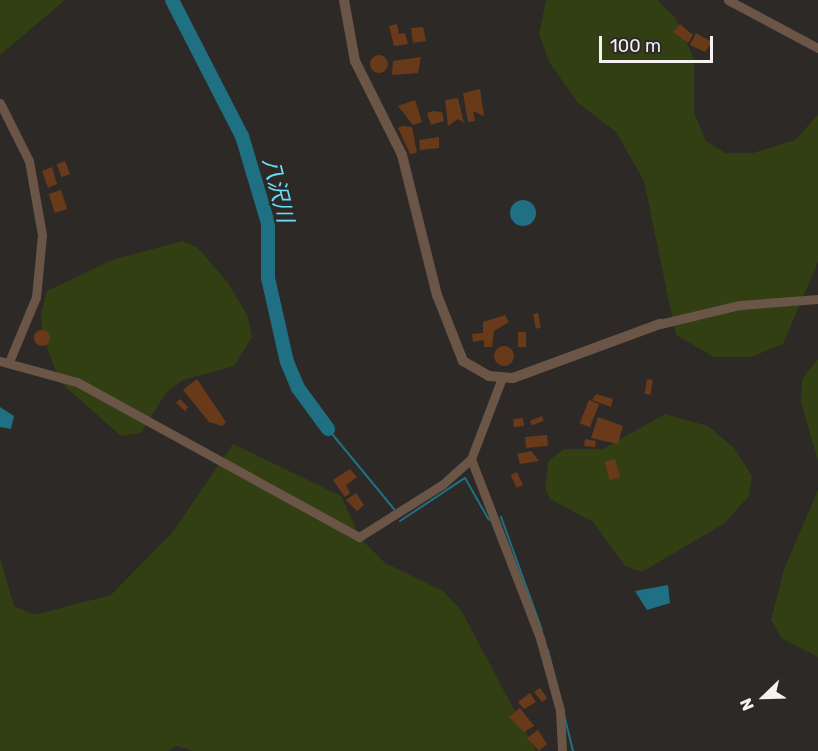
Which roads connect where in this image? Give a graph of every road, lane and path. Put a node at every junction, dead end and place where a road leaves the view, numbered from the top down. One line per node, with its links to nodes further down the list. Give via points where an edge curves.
1 (344, 0): 8 (street, via 355,62 402,155 456,352 479,373)
2 (728, 0): 3 (street)
3 (818, 48)
4 (0, 103): 7 (street, via 29,161 42,235 36,297)
5 (818, 299): 6 (street, via 740,305)
6 (660, 324): 8 (street, via 524,376)
7 (4, 362): 9 (street, via 77,382 359,537 443,484)
8 (502, 378): 9 (street)
9 (471, 459): 10 (street, via 540,638 560,710)
10 (562, 751)

